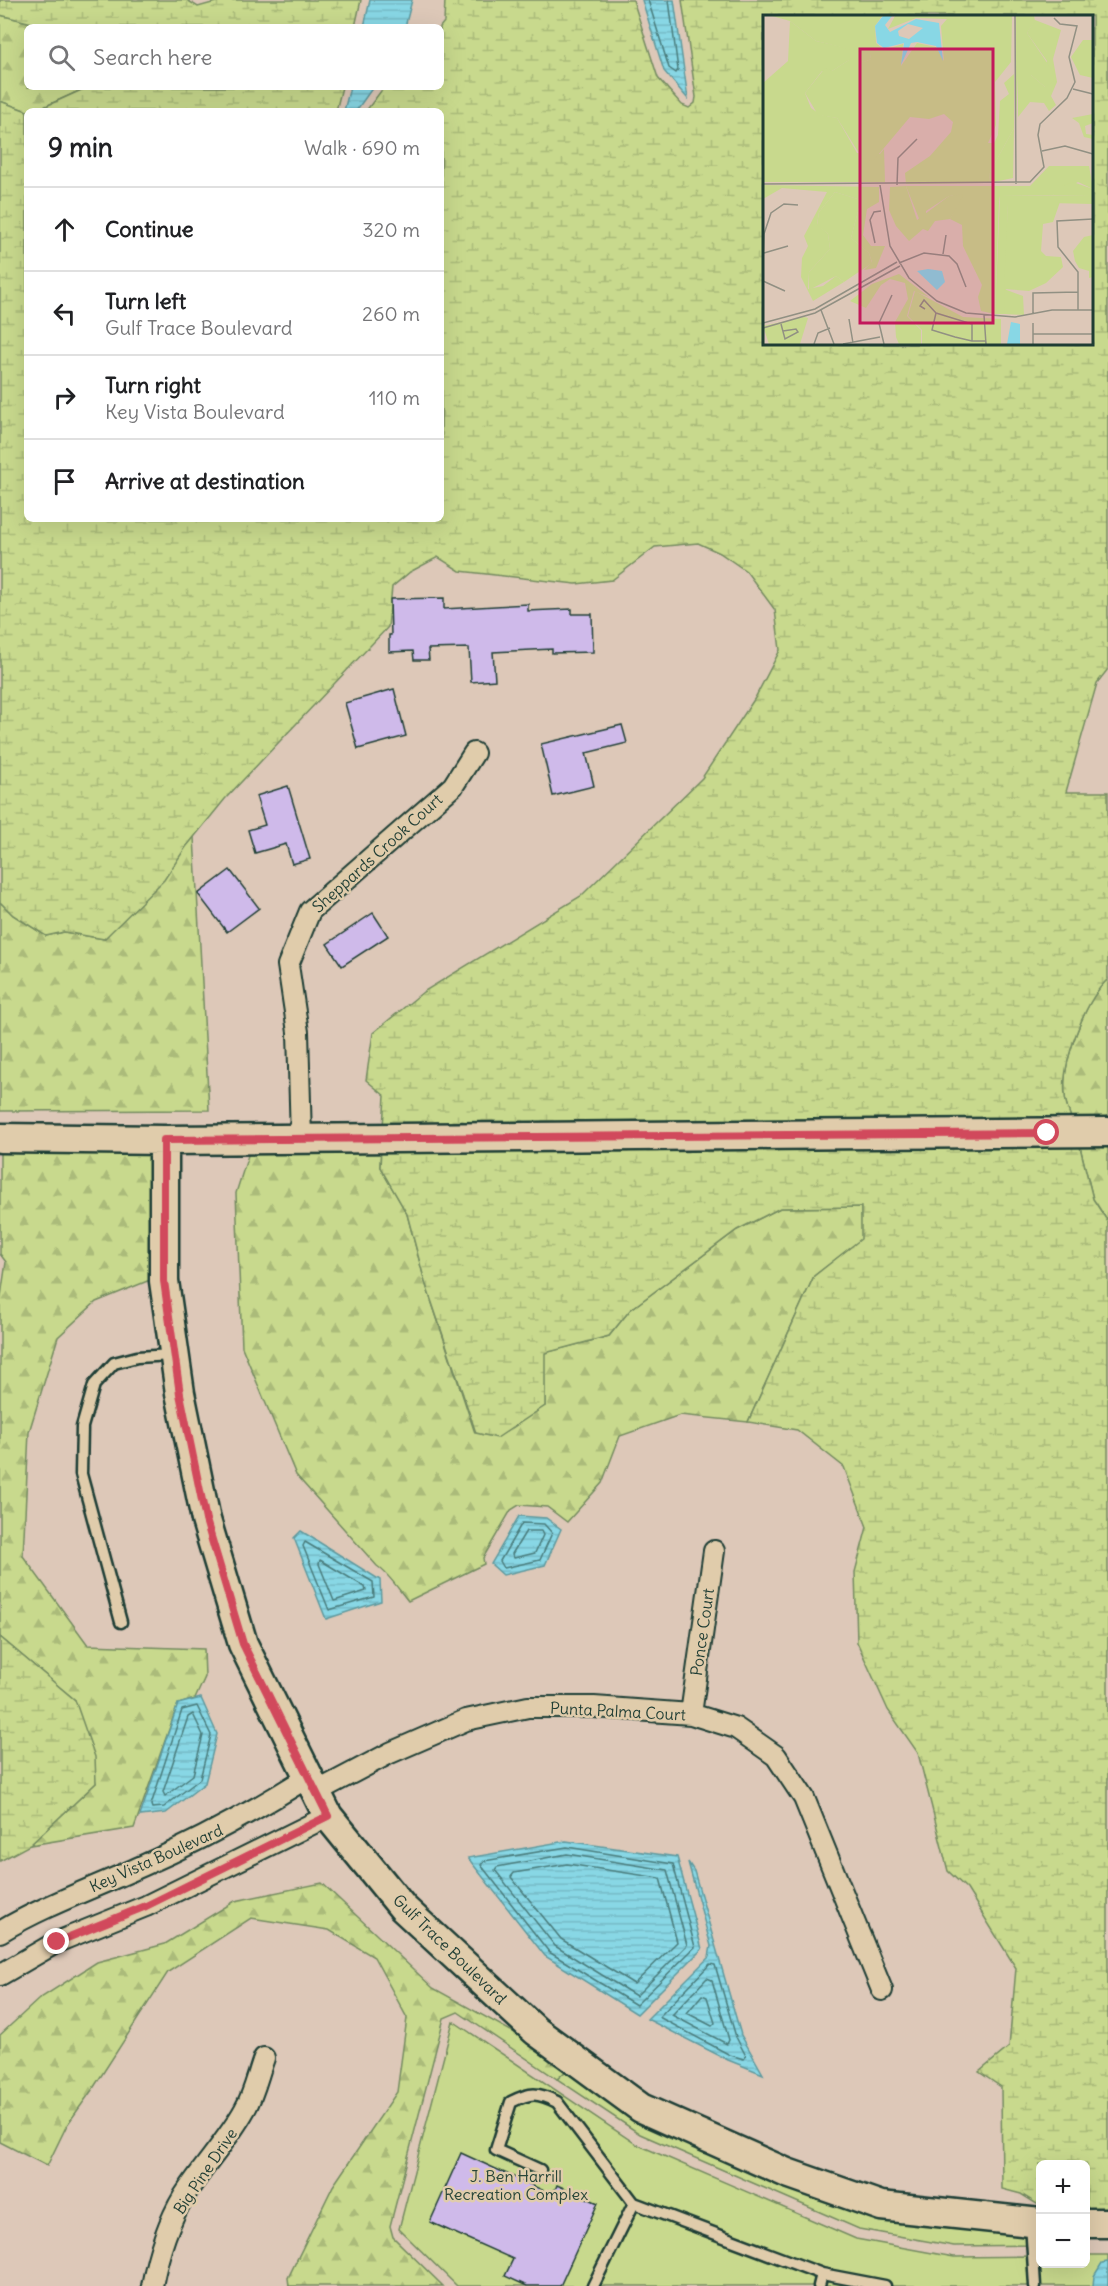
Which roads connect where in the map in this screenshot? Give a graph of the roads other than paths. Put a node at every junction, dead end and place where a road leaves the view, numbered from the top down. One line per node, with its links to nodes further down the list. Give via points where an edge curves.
1 (474, 753): 4 (street, Sheppards Crook Court, via 453,786 310,911 288,965 298,1032)
2 (1108, 1132): 4 (street)
3 (0, 1138): 5 (street)
4 (301, 1138): 5 (street)
5 (164, 1140): 6 (street, Gulf Trace Boulevard, via 164,1281)
6 (174, 1355): 8 (lane, via 114,1363 94,1385 82,1427 81,1474); 10 (street, Gulf Trace Boulevard, via 206,1520 243,1644)
7 (714, 1551): 9 (street, Ponce Court)
8 (121, 1622)
9 (691, 1714): 10 (street, Punta Palma Court, via 528,1707 466,1720 390,1752); 13 (street, Punta Palma Court, via 736,1728 776,1756 804,1798)
10 (318, 1795): 11 (street, Key Vista Boulevard, via 234,1823 55,1902); 12 (street, via 146,1906 57,1942); 17 (street, Gulf Trace Boulevard, via 403,1908 536,2031 641,2108 787,2174 881,2206)
11 (0, 1932)
12 (0, 1975)
13 (882, 1990)
14 (264, 2058): 21 (street, Big Pine Drive, via 247,2106 170,2222)
15 (540, 2170): 16 (lane, via 496,2150 511,2102 527,2094 542,2094 557,2102)
16 (634, 2203): 20 (lane); 22 (lane)
17 (1036, 2223): 25 (lane)
18 (1090, 2223): 19 (street)
19 (1108, 2223)
20 (822, 2274): 23 (lane); 24 (lane)
21 (152, 2286)
22 (593, 2286)
23 (819, 2286)
24 (885, 2286)
25 (1035, 2286)

